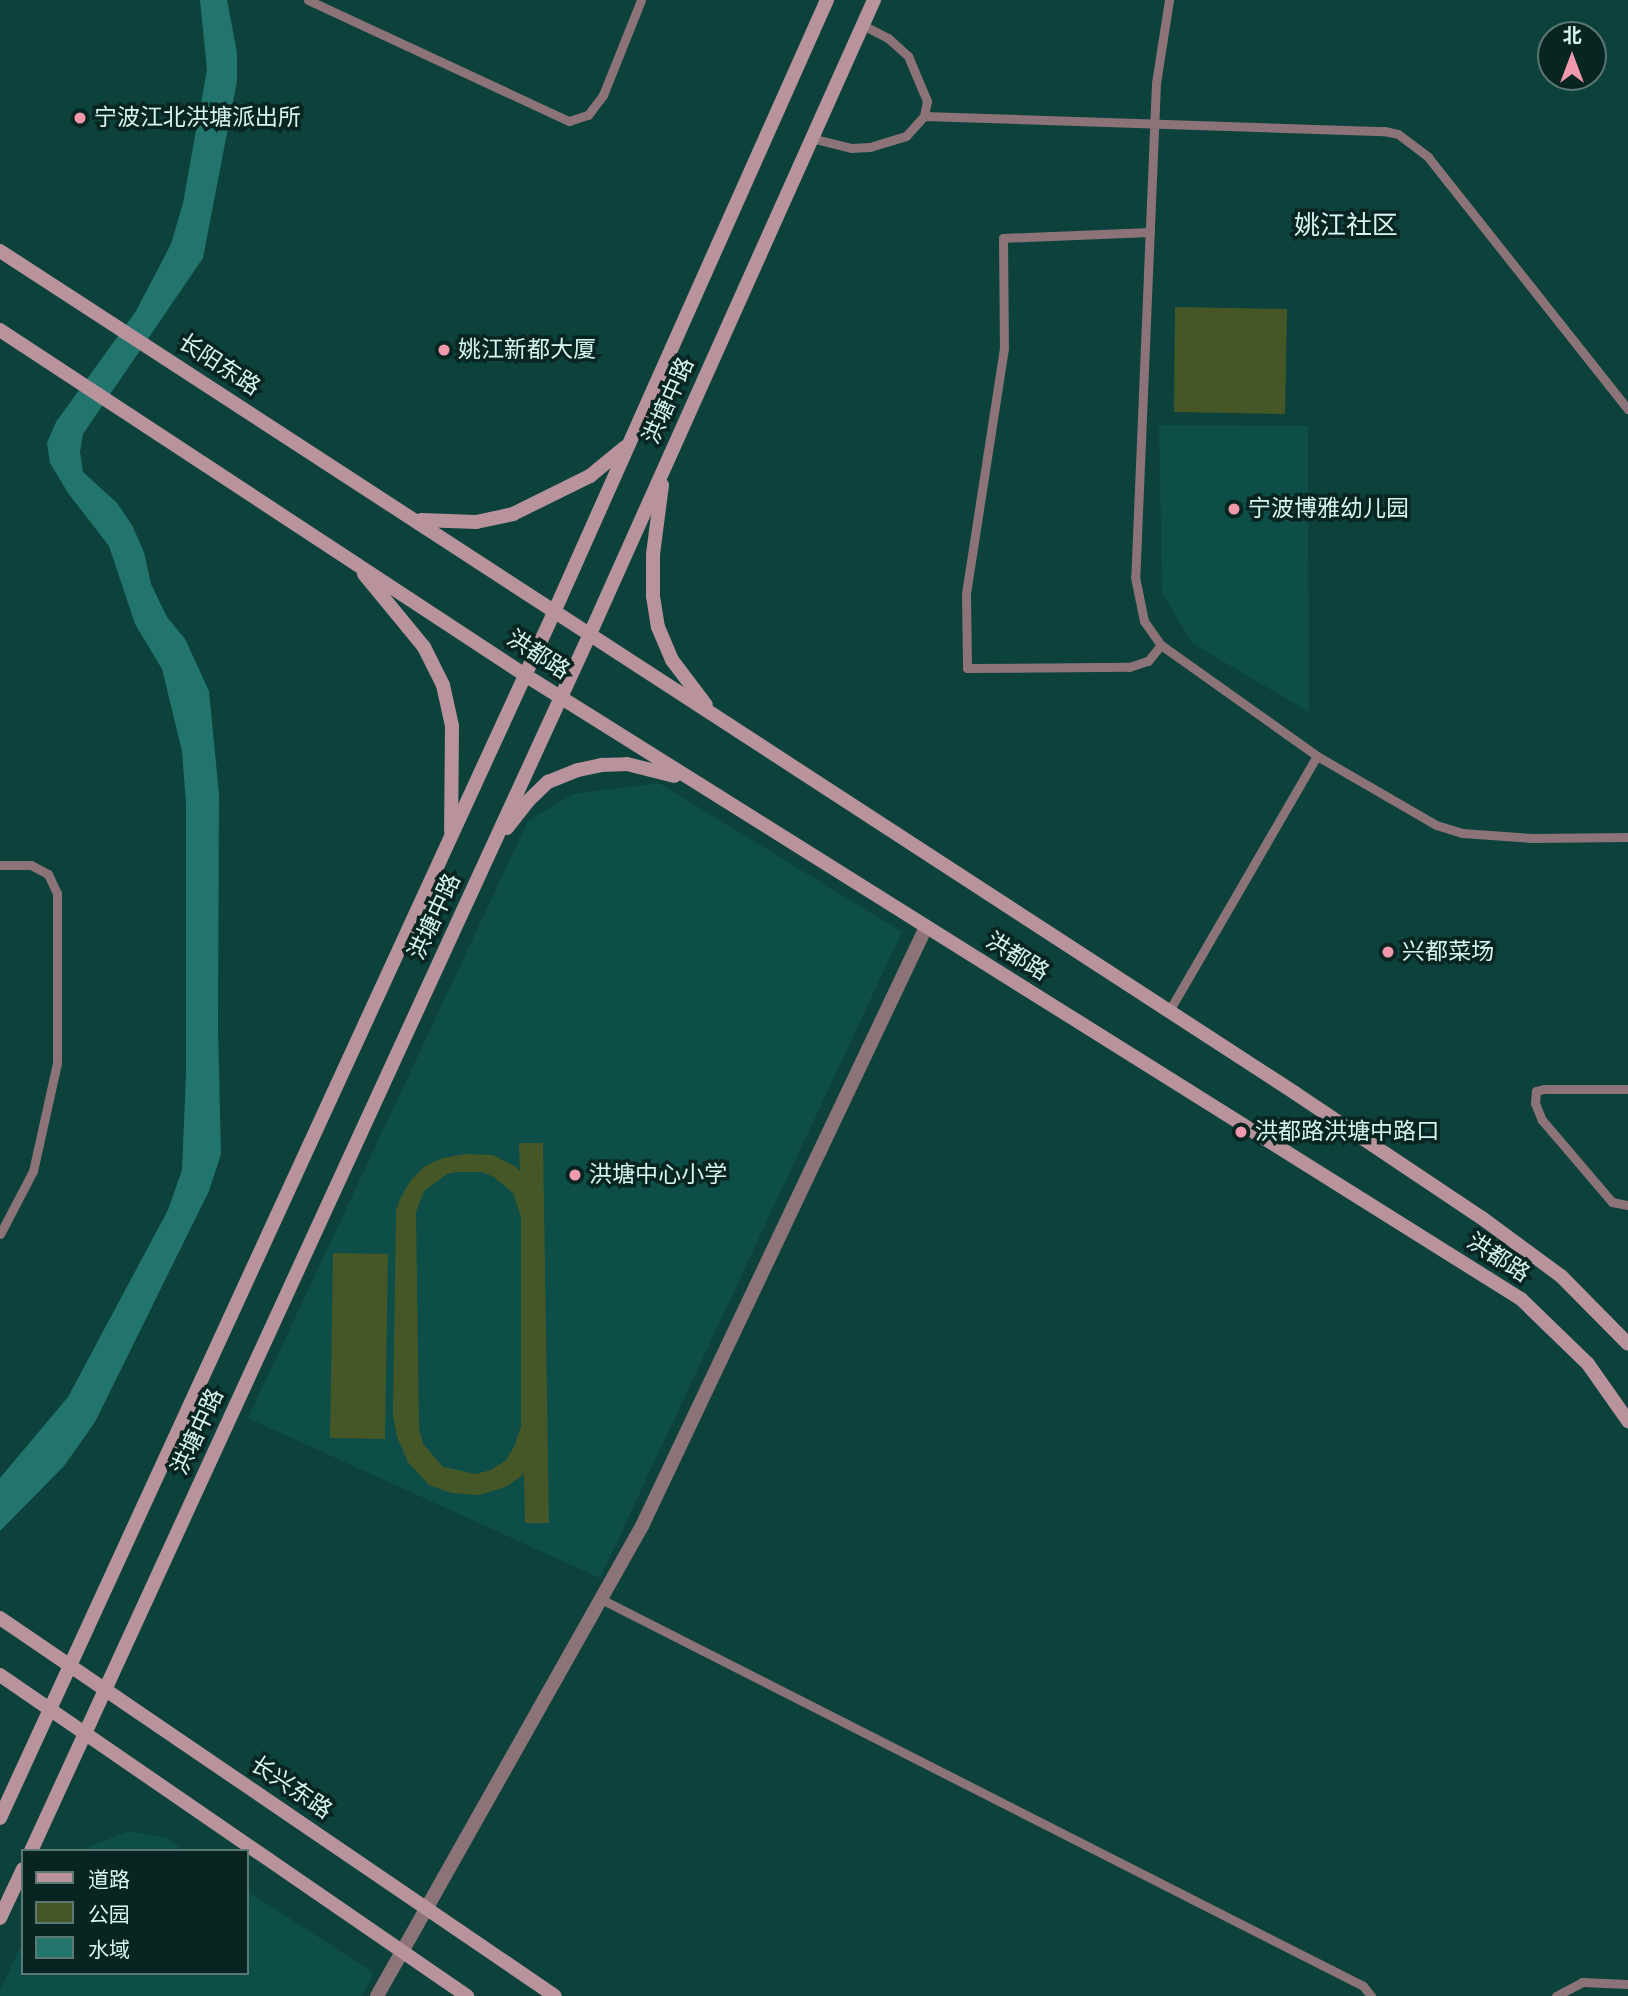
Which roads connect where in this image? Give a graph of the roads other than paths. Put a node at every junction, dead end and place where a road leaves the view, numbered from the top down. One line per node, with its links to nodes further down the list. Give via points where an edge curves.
1 (641, 0): 5 (lane, via 603,95 588,115 569,121)
2 (827, 0): 14 (main road, 洪塘中路)
3 (874, 0): 6 (main road, 洪塘中路)
4 (1169, 0): 8 (lane)
5 (312, 1)
6 (863, 25): 7 (lane, via 908,56 928,100); 9 (main road, 洪塘中路)
7 (924, 116): 8 (lane); 9 (lane, via 906,136 870,147 851,148)
8 (1154, 124): 10 (lane); 13 (lane, via 1398,134 1428,157)
9 (811, 138): 15 (main road, 洪塘中路)
10 (1150, 232): 20 (lane, via 1135,590 1144,621); 20 (lane, via 1003,238 1004,348 966,593 967,668 1129,667 1148,661)
11 (0, 251): 16 (main road, 长阳东路)
12 (0, 330): 17 (main road)
13 (1628, 409)
14 (629, 444): 16 (main road, via 590,477 513,514 476,522); 18 (main road, 洪塘中路)
15 (664, 467): 19 (main road, 洪塘中路); 23 (main road, via 653,554 658,627 671,660)
16 (413, 518): 18 (main road, 洪都路)
17 (354, 562): 21 (main road, 洪都路); 26 (main road, via 424,647 443,685 452,726)
18 (555, 610): 19 (main road, 洪都路); 21 (main road, 洪塘中路)
19 (590, 634): 22 (main road, 洪塘中路); 23 (main road, 洪都路)
20 (1161, 645): 24 (lane)
21 (525, 675): 22 (main road, 洪都路); 26 (main road, 洪塘中路)
22 (561, 698): 25 (main road, 洪都路); 28 (main road, 洪塘中路)
23 (714, 715): 31 (main road, 洪都路)
24 (1317, 757): 27 (lane, via 1436,825 1462,833); 31 (lane)
25 (695, 782): 28 (main road, via 627,764 578,770 548,782); 30 (main road, 洪都路)
26 (450, 838): 39 (main road, 洪塘中路)
27 (1628, 838)
28 (490, 852): 41 (main road, 洪塘中路)
29 (0, 865): 34 (lane, via 31,865 48,874 57,893 57,1063 33,1171)
30 (926, 927): 36 (main road, 洪都路, via 1521,1299 1588,1364); 37 (street, via 642,1526)
31 (1169, 1011): 35 (main road, 洪都路, via 1482,1218 1550,1268)
32 (1628, 1089): 33 (lane, via 1544,1089 1536,1091 1535,1103 1542,1120 1612,1202)
33 (1628, 1205)
34 (0, 1234)
35 (1628, 1344)
36 (1628, 1421)
37 (601, 1599): 47 (street); 54 (lane, via 1363,1986)
38 (0, 1618): 39 (main road, 长兴东路)
39 (70, 1665): 41 (main road, 长兴东路); 42 (main road, 洪塘中路)
40 (0, 1675): 42 (main road)
41 (106, 1689): 43 (main road, 洪塘中路); 47 (main road, 长兴东路)
42 (50, 1709): 43 (main road); 44 (main road, 洪塘中路)
43 (85, 1733): 45 (main road, 洪塘中路); 49 (main road)
44 (0, 1818)
45 (32, 1849)
46 (21, 1873): 48 (main road)
47 (425, 1908): 49 (street); 53 (main road, 长兴东路)
48 (0, 1918)
49 (403, 1952): 51 (street); 52 (main road)
50 (1628, 1984): 55 (lane, via 1582,1982)
51 (377, 1996)
52 (467, 1996)
53 (555, 1996)
54 (1371, 1996)
55 (1556, 1996)

